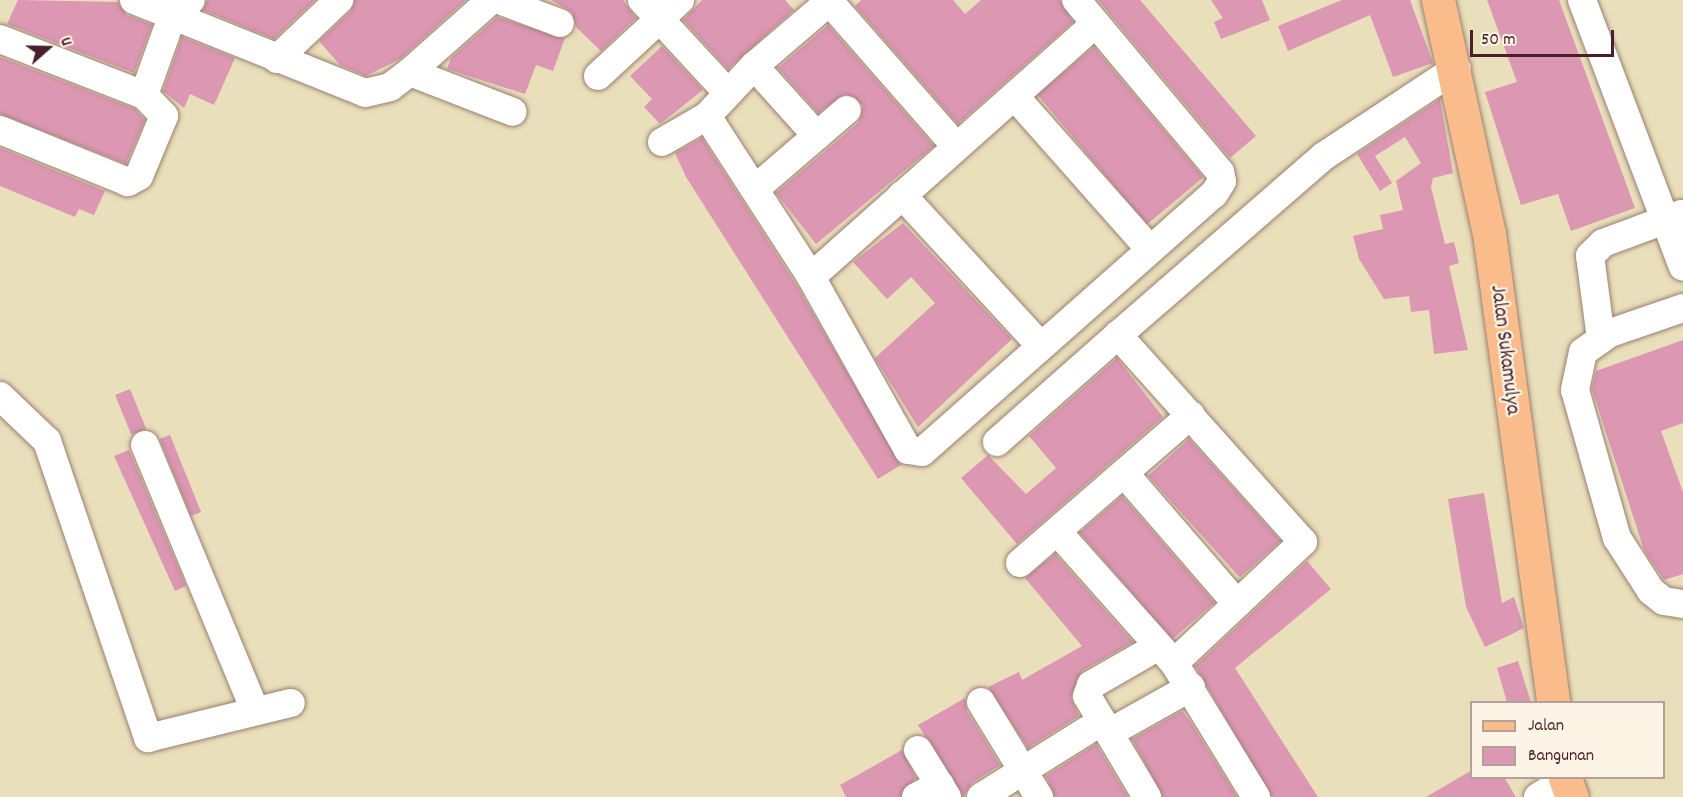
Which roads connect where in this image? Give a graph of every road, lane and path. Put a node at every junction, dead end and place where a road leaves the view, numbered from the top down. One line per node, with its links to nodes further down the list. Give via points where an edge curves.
1 (134, 0): 10 (street)
2 (339, 0): 15 (street)
3 (491, 0): 18 (street)
4 (680, 0): 11 (street)
5 (1076, 0): 13 (street)
6 (1438, 0): 17 (main road, Jalan Sukamulya)
7 (1582, 0): 32 (street)
8 (829, 1): 16 (street); 29 (street)
9 (515, 2): 12 (street)
10 (182, 8): 15 (street); 21 (street)
11 (650, 9): 19 (street); 20 (street)
12 (561, 23)
13 (1094, 25): 22 (street); 33 (street, via 1220,172 1214,194)
14 (0, 39): 21 (street)
15 (277, 59): 18 (street, via 365,93 390,87)
16 (754, 66): 20 (street); 27 (street)
17 (1457, 68): 38 (street, via 1324,156); 52 (main road, Jalan Sukamulya, via 1489,233)
18 (410, 72): 24 (street)
19 (598, 76)
20 (727, 92): 25 (street)
21 (144, 95): 26 (street, via 161,107 163,122 139,176 128,182)
22 (1017, 99): 29 (street); 33 (street)
23 (847, 110): 27 (street)
24 (513, 112)
25 (708, 116): 28 (street); 30 (street)
26 (0, 130)
27 (817, 136): 30 (street)
28 (662, 142)
29 (955, 145): 31 (street)
30 (755, 189): 35 (street)
31 (902, 195): 35 (street); 40 (street)
32 (1674, 217): 34 (street); 39 (street, via 1603,243 1590,256)
33 (1149, 248): 36 (street)
34 (1683, 267)
35 (811, 277): 40 (street, via 914,454 927,449)
36 (1097, 294): 38 (street); 40 (street)
37 (1683, 308): 39 (street)
38 (1122, 331): 42 (street); 43 (street)
39 (1601, 339): 49 (street, via 1583,352 1575,390 1601,494 1640,578 1664,601)
40 (1039, 344)
41 (0, 396): 55 (street, via 46,441 86,543 144,733 156,738)
42 (1191, 415): 45 (street); 48 (street, via 1303,542)
43 (997, 442)
44 (145, 446): 55 (street)
45 (1125, 473): 47 (street); 48 (street)
46 (1063, 538): 50 (street)
47 (1020, 562)
48 (1237, 604): 50 (street)
49 (1683, 604)
50 (1165, 655): 51 (street); 56 (street, via 1091,685 1089,703)
51 (1191, 687): 56 (street); 63 (street)
52 (1553, 701)
53 (981, 702): 58 (street)
54 (291, 703): 55 (street)
55 (255, 711)
56 (1106, 727): 58 (street); 62 (street)
57 (918, 750): 59 (street)
58 (1023, 770): 60 (street); 61 (street)
59 (934, 793)
60 (981, 797)
61 (1039, 797)
62 (1147, 797)
63 (1256, 797)

